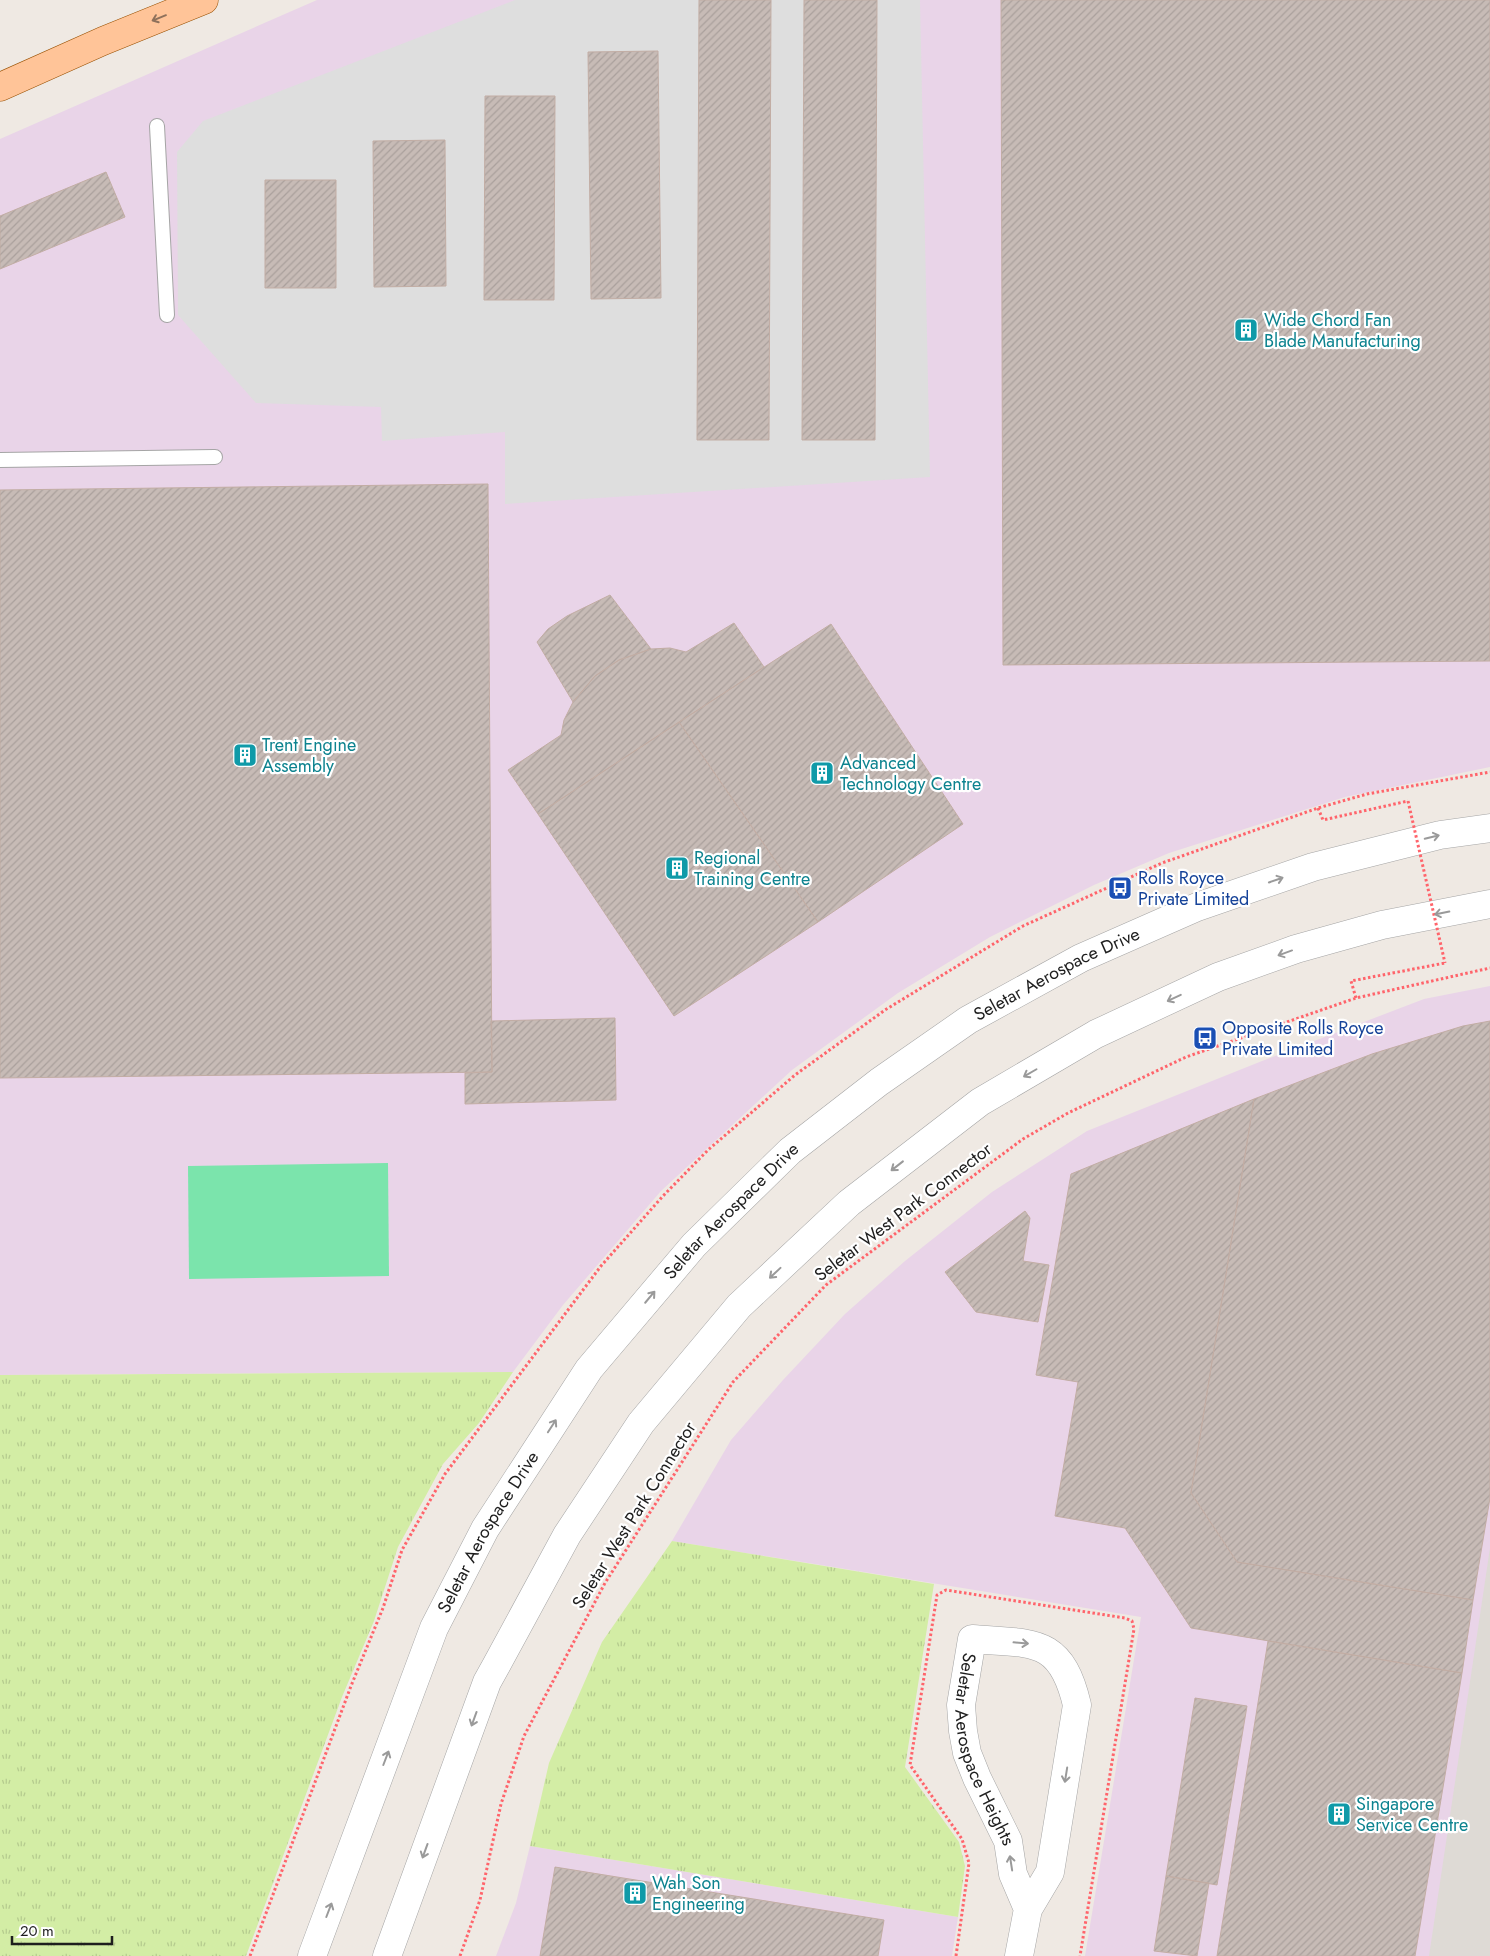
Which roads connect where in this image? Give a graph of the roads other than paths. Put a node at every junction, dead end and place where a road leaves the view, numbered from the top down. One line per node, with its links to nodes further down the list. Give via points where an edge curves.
1 (204, 0): 2 (main road, one-way to 2)
2 (0, 87)
3 (157, 126): 4 (lane)
4 (167, 315)
5 (215, 457): 6 (lane)
6 (0, 460)
7 (1490, 828): 10 (street, Seletar Aerospace Drive, one-way to 7, via 434,1628 485,1529 589,1369 694,1245 790,1151 879,1082 968,1020 1081,958 1196,907 1313,867 1440,835)
8 (1490, 904): 11 (street, one-way to 11, via 1382,925 1296,949 1218,978 1096,1034 964,1114 849,1203 740,1306 640,1423 567,1535 496,1664)
9 (1028, 1909): 9 (street, Seletar Aerospace Heights, one-way to 9, via 1013,1874 1008,1841 977,1778 962,1731 961,1705 972,1639 1032,1644 1048,1651 1063,1664 1077,1705 1050,1872); 12 (street, Seletar Aerospace Heights)
10 (312, 1956)
11 (387, 1956)
12 (1019, 1956)

